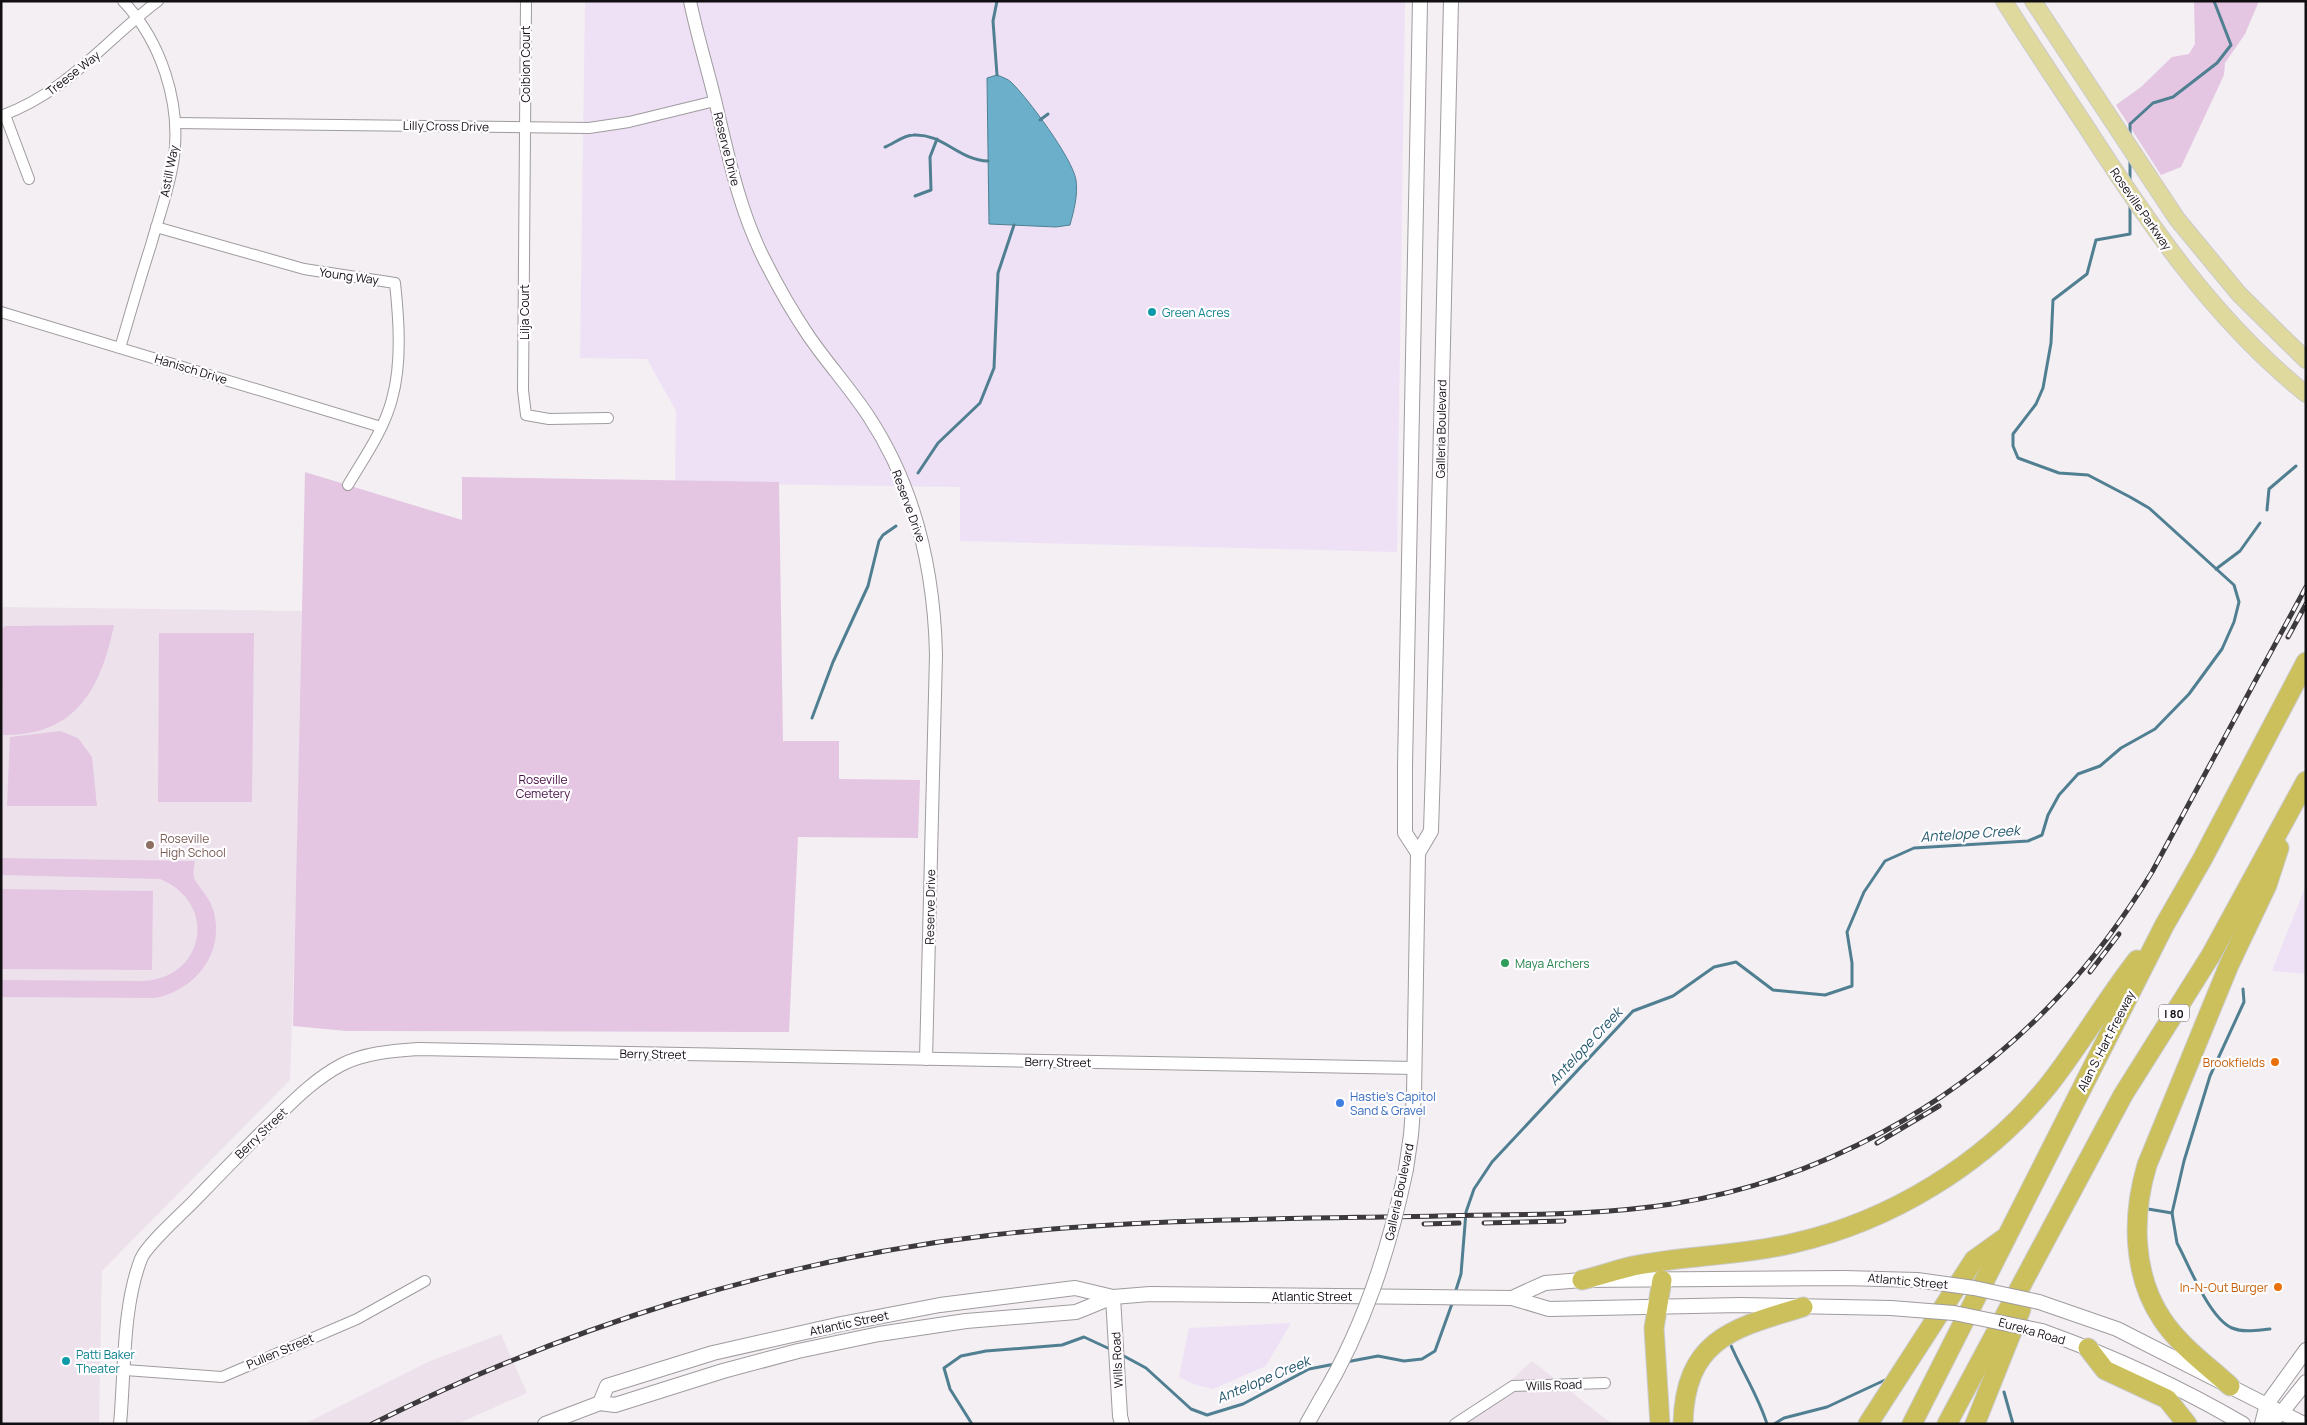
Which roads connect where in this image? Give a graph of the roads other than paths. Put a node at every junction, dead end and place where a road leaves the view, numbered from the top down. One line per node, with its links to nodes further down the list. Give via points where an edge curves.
1 (124, 1): 9 (street, Astill Way)
2 (158, 1): 9 (street, Treese Way)
3 (526, 1): 13 (street, Coibion Court)
4 (690, 1): 10 (street, Reserve Drive)
5 (1420, 1): 26 (main road, via 1405,766 1405,833)
6 (1451, 1): 26 (main road, Galleria Boulevard, via 1431,831)
7 (2004, 1): 19 (main road, Roseville Parkway, via 2140,211 2192,280 2244,337)
8 (2033, 1): 18 (main road, Roseville Parkway, via 2160,196 2239,294)
9 (137, 18): 11 (street, Treese Way, via 68,80 48,94); 12 (street, Astill Way, via 162,67)
10 (715, 100): 13 (street, Lilly Cross Drive, via 607,126); 28 (street, Reserve Drive, via 737,190 756,242 790,307 862,406 882,440 908,496 924,548 934,601 936,654)
11 (3, 115): 14 (street)
12 (175, 123): 13 (street, Lilly Cross Drive); 15 (street, Astill Way, via 172,171)
13 (525, 127): 20 (street, Lilja Court, via 523,390 526,415 549,419)
14 (30, 179)
15 (156, 227): 17 (street, Astill Way); 21 (street, Young Way, via 304,269 395,283 398,309 396,384)
16 (1, 312): 17 (street, Hanisch Drive)
17 (120, 348): 21 (street, Hanisch Drive)
18 (2306, 360)
19 (2306, 394)
20 (608, 418)
21 (381, 427): 22 (street, Young Way)
22 (348, 485)
23 (2306, 662): 27 (highway, Alan S. Hart Freeway)
24 (2306, 781): 25 (highway, I 80)
25 (2292, 807): 30 (highway, I 80, via 2211,955 2123,1095); 46 (highway, via 2267,885 2186,1069 2147,1165 2138,1198 2137,1230 2145,1288 2162,1320)
26 (1418, 853): 29 (main road, Galleria Boulevard)
27 (2164, 926): 31 (highway, Alan S. Hart Freeway); 33 (highway, via 2107,999 2041,1093 2017,1120 1927,1189 1856,1223 1795,1243 1634,1266)
28 (926, 1059): 29 (street, Berry Street); 42 (street, Berry Street, via 418,1050 356,1058 309,1086 229,1163 145,1253 132,1287)
29 (1414, 1068): 53 (main road, Galleria Boulevard, bridge, via 1406,1169 1380,1272 1342,1365)
30 (2056, 1220): 59 (highway, I 80); 60 (highway)
31 (2009, 1234): 57 (highway, via 1974,1260); 58 (highway, Alan S. Hart Freeway)
32 (425, 1280): 42 (street, Pullen Street, via 357,1319 222,1377)
33 (1582, 1280): 34 (main road, Atlantic Street); 36 (main road, Atlantic Street, via 1545,1283)
34 (1662, 1280): 37 (highway); 46 (main road, Atlantic Street, bridge, via 1917,1280 2003,1294 2077,1314 2145,1342)
35 (1113, 1297): 36 (main road, Atlantic Street, via 1150,1294); 39 (main road, Atlantic Street, via 1075,1288 940,1305); 43 (main road, Atlantic Street, via 1076,1312 966,1321 879,1334); 52 (main road, Wills Road)
36 (1512, 1298): 37 (main road, Atlantic Street, via 1550,1309)
37 (1657, 1308): 38 (main road, Atlantic Street); 55 (highway, via 1654,1328)
38 (1803, 1308): 40 (main road, Eureka Road, bridge, via 1891,1308 1954,1313 2042,1332); 56 (highway, via 1746,1324 1710,1346 1693,1371 1684,1404)
39 (856, 1321): 43 (main road, via 842,1332 736,1357); 47 (main road, Atlantic Street, via 713,1353 607,1386)
40 (2088, 1348): 61 (highway, via 2106,1370 2167,1399); 62 (main road, Eureka Road)
41 (2306, 1350): 48 (main road)
42 (125, 1370): 50 (street, Berry Street)
43 (723, 1371): 47 (main road, Atlantic Street, via 615,1405)
44 (2306, 1382): 49 (main road)
45 (1605, 1383): 54 (street, Wills Road, via 1513,1386)
46 (2230, 1386): 48 (main road, Atlantic Street)
47 (600, 1403): 51 (main road, Atlantic Street)
48 (2268, 1404): 49 (main road, Atlantic Street); 63 (main road)
49 (2282, 1412): 64 (main road); 65 (main road)
50 (120, 1424)
51 (545, 1424)
52 (1122, 1424)
53 (1307, 1424)
54 (1455, 1424)
55 (1660, 1424)
56 (1683, 1424)
57 (1868, 1424)
58 (1912, 1424)
59 (1947, 1424)
60 (1975, 1424)
61 (2186, 1424)
62 (2243, 1424)
63 (2262, 1424)
64 (2269, 1424)
65 (2304, 1424)

